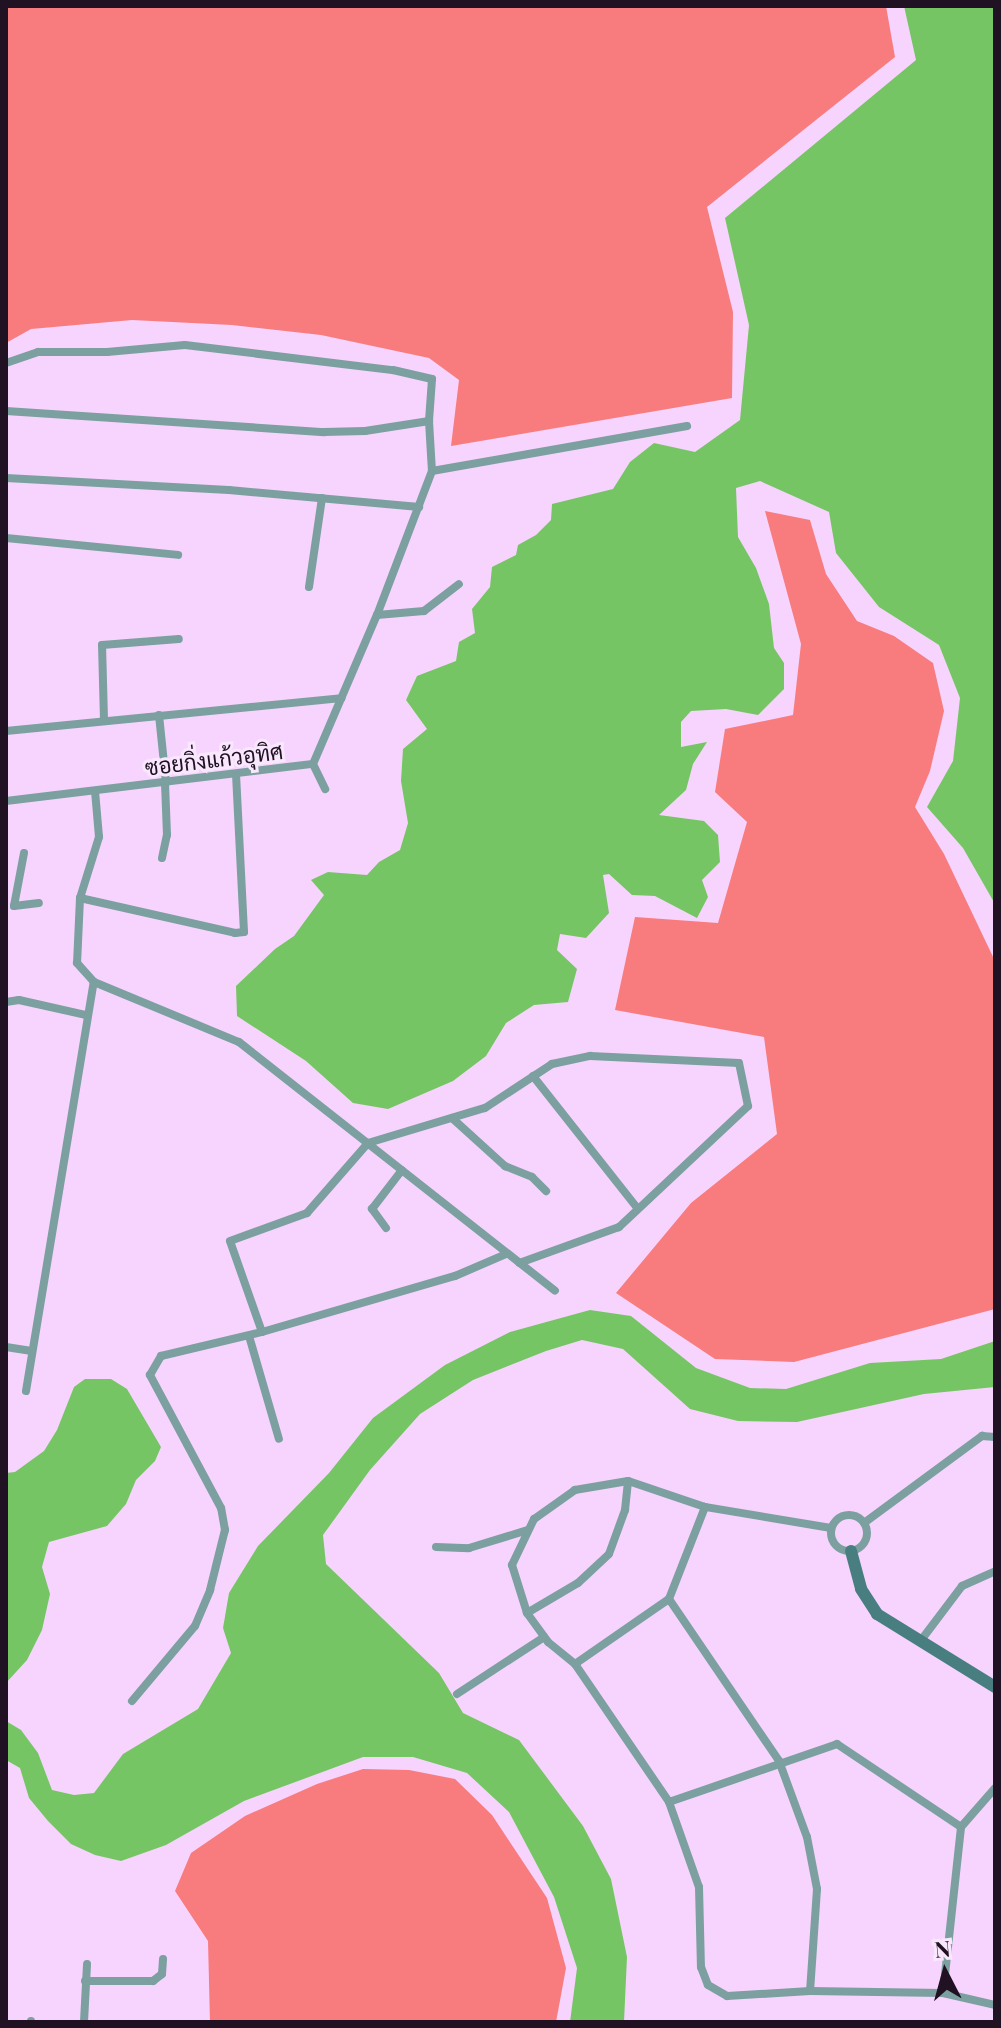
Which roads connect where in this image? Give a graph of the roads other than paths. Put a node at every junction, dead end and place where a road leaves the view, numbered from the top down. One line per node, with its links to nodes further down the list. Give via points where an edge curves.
1 (6, 363): 3 (street, via 38,352 185,345 393,370 432,379)
2 (6, 411): 3 (street, via 324,432)
3 (429, 421): 5 (street)
4 (687, 426): 5 (street)
5 (432, 471): 8 (street, ซอยกิ่งแก้วอุทิศ)
6 (6, 478): 7 (street)
7 (322, 498): 8 (street); 12 (street)
8 (419, 507): 13 (street, ซอยกิ่งแก้วอุทิศ)
9 (6, 538): 10 (street)
10 (178, 555)
11 (459, 584): 13 (street, via 424,611)
12 (309, 587)
13 (377, 615): 15 (street, ซอยกิ่งแก้วอุทิศ)
14 (179, 639): 17 (street, via 102,645)
15 (341, 698): 16 (street); 19 (street, ซอยกิ่งแก้วอุทิศ)
16 (159, 715): 17 (street); 21 (street)
17 (104, 720): 18 (street)
18 (6, 731)
19 (313, 764): 20 (street, ซอยกิ่งแก้วอุทิศ); 22 (street)
20 (236, 776): 21 (street, ซอยกิ่งแก้วอุทิศ); 27 (street, via 244,932)
21 (165, 783): 23 (street, ซอยกิ่งแก้วอุทิศ); 26 (street, via 167,835)
22 (325, 789)
23 (95, 791): 24 (street, ซอยกิ่งแก้วอุทิศ); 27 (street, via 99,837)
24 (6, 801)
25 (24, 853): 29 (street)
26 (162, 858)
27 (80, 898): 30 (street, via 77,963)
28 (39, 903): 29 (street)
29 (10, 907)
30 (94, 982): 32 (street); 35 (street, via 239,1042)
31 (6, 1002): 32 (street, via 19,1000)
32 (86, 1015): 46 (street)
33 (533, 1076): 34 (street, via 485,1108); 38 (street); 38 (street, via 552,1064 590,1056 739,1063 748,1106)
34 (452, 1118): 35 (street); 37 (street, via 505,1166 532,1177)
35 (368, 1143): 36 (street); 43 (street, via 307,1213 230,1241)
36 (402, 1170): 39 (street, via 372,1209); 40 (street)
37 (546, 1191)
38 (638, 1209): 41 (street, via 619,1227)
39 (386, 1228)
40 (506, 1254): 41 (street); 43 (street, via 455,1276)
41 (519, 1263): 42 (street)
42 (555, 1291)
43 (262, 1332): 44 (street)
44 (249, 1336): 49 (street); 65 (street, via 161,1356 150,1375 221,1508 225,1530 195,1626)
45 (6, 1347): 46 (street)
46 (32, 1351): 47 (street)
47 (26, 1391)
48 (995, 1437): 52 (street, via 982,1436)
49 (279, 1439)
50 (628, 1481): 51 (street); 54 (street, via 575,1490 534,1519); 59 (street, via 618,1536 609,1554 578,1583)
51 (705, 1507): 53 (street); 58 (street)
52 (864, 1523): 53 (street, via 849,1515 838,1518); 56 (street, via 865,1540)
53 (831, 1528): 56 (street, via 835,1545)
54 (529, 1529): 55 (street, via 469,1548); 59 (street, via 512,1565)
55 (436, 1547)
56 (851, 1551): 61 (street, via 861,1589 877,1614)
57 (995, 1571): 61 (street, via 962,1586)
58 (669, 1599): 62 (street); 66 (street)
59 (527, 1613): 60 (street)
60 (544, 1637): 62 (street); 64 (street)
61 (922, 1639): 63 (street)
62 (575, 1664): 68 (street)
63 (995, 1687)
64 (457, 1694)
65 (132, 1701)
66 (779, 1761): 68 (street); 69 (street, via 837,1744); 73 (street, via 807,1837 817,1889)
67 (995, 1788): 69 (street)
68 (669, 1802): 73 (street, via 699,1887 701,1967 708,1985 727,1996)
69 (961, 1827): 74 (street)
70 (163, 1959): 72 (street, via 162,1974 153,1981)
71 (87, 1964): 72 (street)
72 (85, 1981): 76 (street)
73 (810, 1991): 74 (street)
74 (943, 1993): 75 (street)
75 (995, 2005)
76 (84, 2022)

